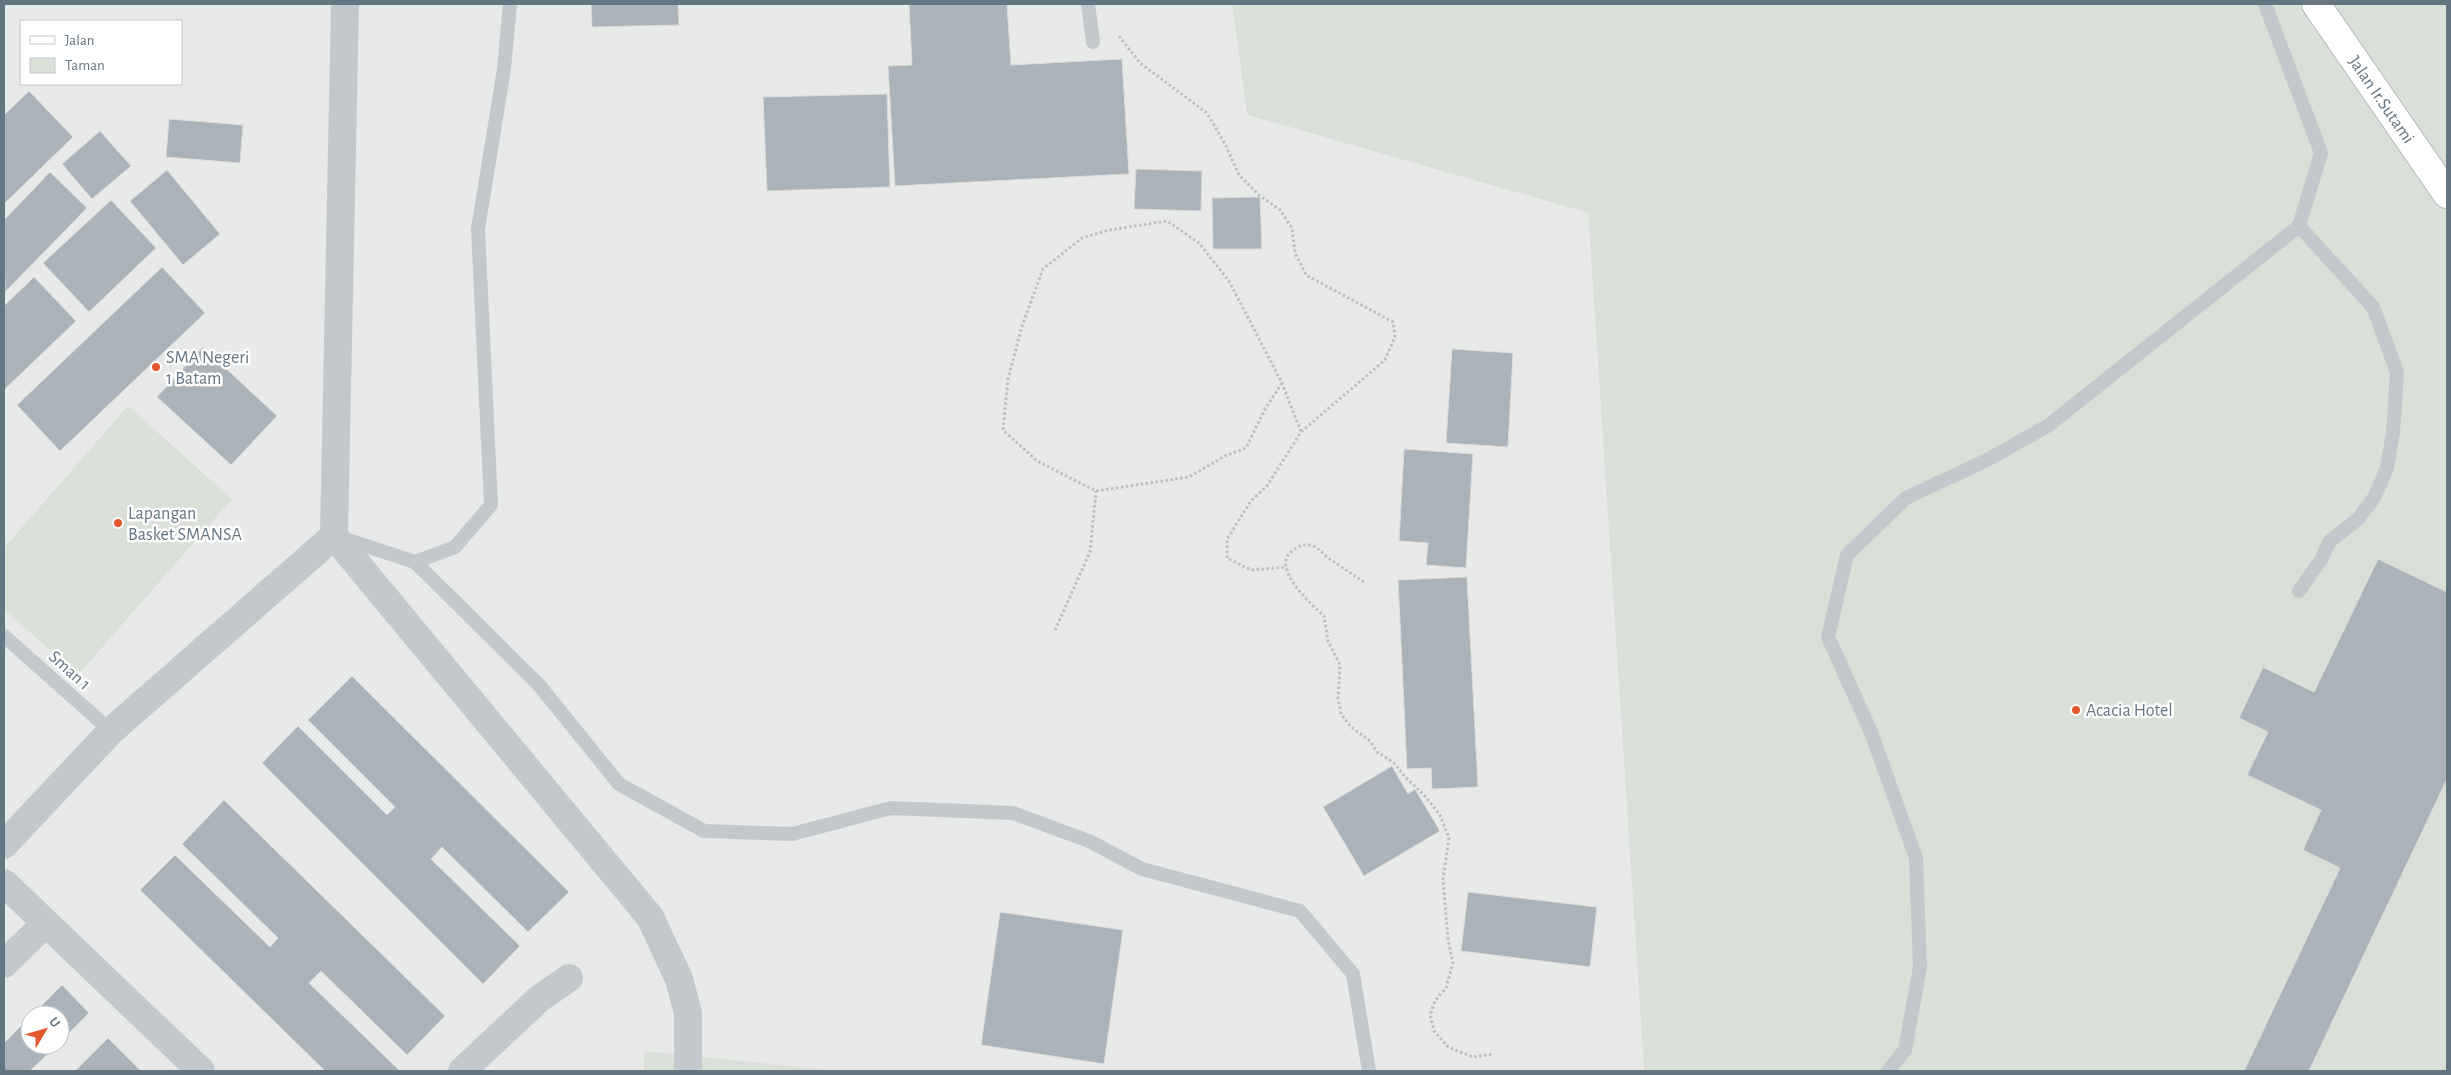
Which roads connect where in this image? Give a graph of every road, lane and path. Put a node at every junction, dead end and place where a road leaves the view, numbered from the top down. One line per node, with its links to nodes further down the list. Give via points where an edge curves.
1 (345, 4): 13 (street)
2 (510, 4): 14 (lane, via 504,69 478,229 491,505 455,547)
3 (1088, 4): 7 (lane)
4 (2265, 4): 9 (lane, via 2321,153)
5 (2316, 4): 8 (street, Jalan Ir.Sutami)
6 (1117, 33): 11 (path, via 1140,63 1207,113 1239,175 1280,210 1292,228 1295,254 1306,275 1393,322 1395,337 1386,360)
7 (1093, 42)
8 (2447, 194)
9 (2299, 226): 17 (lane, via 2374,307 2397,372 2392,442 2387,468 2375,496 2359,518 2329,542 2321,560); 31 (lane, via 2049,425 1987,460 1906,498 1847,555 1828,637 1870,732 1916,858 1920,967 1905,1050)
10 (1282, 383): 11 (path); 12 (path, via 1264,408 1246,448 1189,477); 12 (path, via 1229,280 1199,243 1167,221 1109,230 1082,238 1044,269 1022,326 1008,379 1003,430 1037,461)
11 (1301, 432): 15 (path, via 1227,539 1227,558 1251,570)
12 (1096, 491): 18 (path, via 1090,552)
13 (334, 536): 14 (lane); 20 (street); 29 (street, via 650,917 678,979 688,1013)
14 (415, 562): 30 (lane, via 539,684 619,784 704,831 792,834 891,808 1013,812 1089,841 1142,869 1300,911 1353,974)
15 (1287, 567): 16 (path, via 1285,560 1296,547 1315,546); 26 (path, via 1292,584 1324,616 1328,641 1340,665 1338,698 1341,714 1377,752 1394,762 1425,796 1440,815 1449,838 1444,879 1448,940 1453,963 1446,988 1435,1001 1430,1015 1434,1031 1448,1047 1473,1057)
16 (1364, 582)
17 (2299, 591)
18 (1055, 630)
19 (4, 636): 20 (lane, Sman 1)
20 (111, 731): 21 (street)
21 (4, 845)
22 (4, 884): 23 (street)
23 (46, 923): 24 (street); 27 (street)
24 (4, 964)
25 (569, 978): 28 (street, via 540,998)
26 (1493, 1054)
27 (201, 1071)
28 (462, 1071)
29 (688, 1071)
30 (1369, 1071)
31 (1888, 1071)

